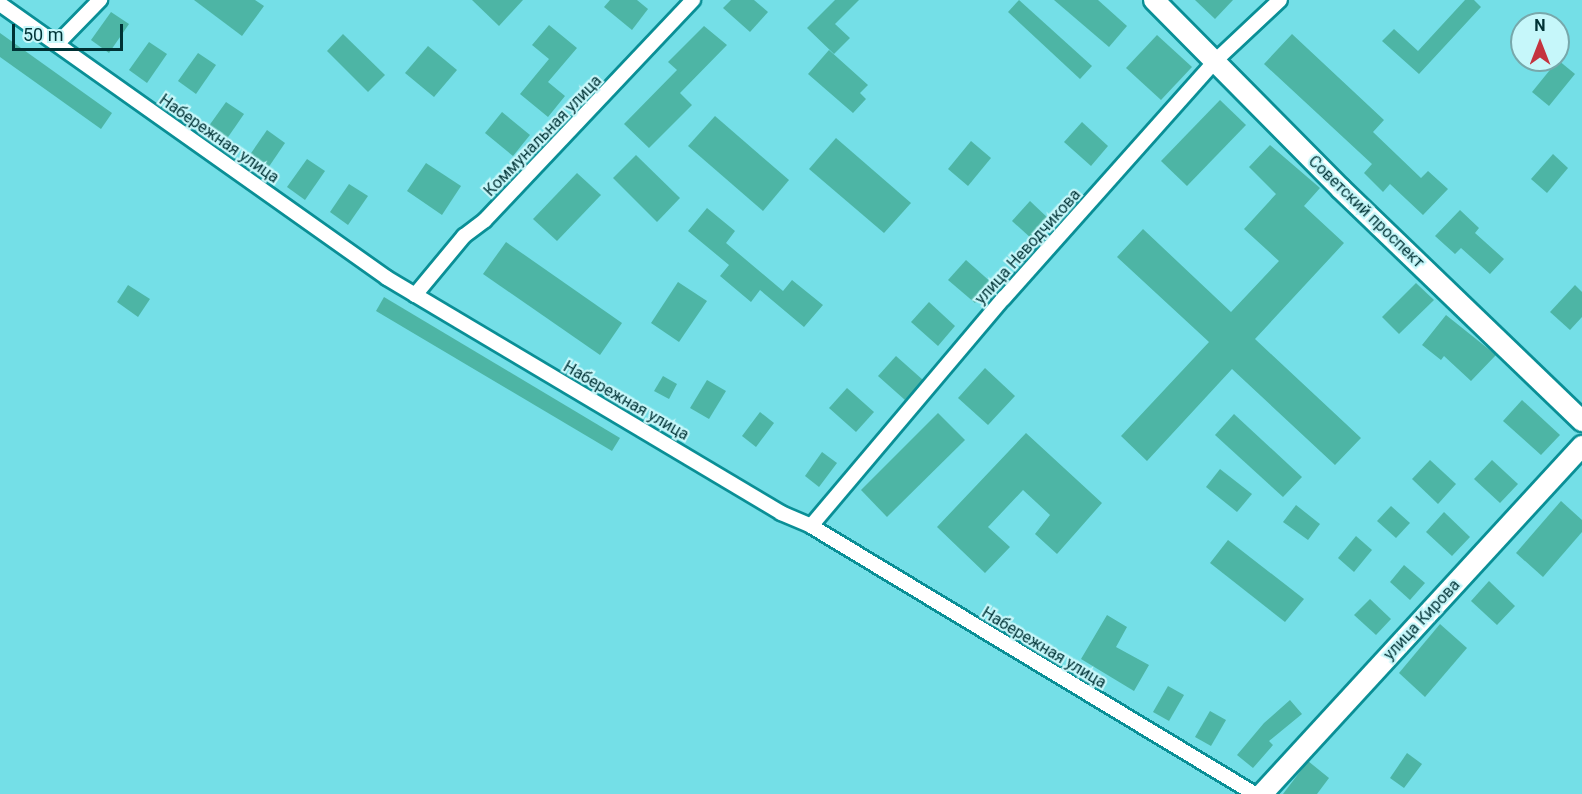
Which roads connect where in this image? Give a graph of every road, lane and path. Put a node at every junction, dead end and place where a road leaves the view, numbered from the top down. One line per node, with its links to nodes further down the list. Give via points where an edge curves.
1 (100, 0): 6 (street)
2 (693, 0): 8 (street, Коммунальная улица, via 485,220 464,236)
3 (1154, 0): 7 (street, Советский проспект)
4 (1280, 0): 7 (street, улица Неводчикова)
5 (0, 4): 6 (street, Набережная улица)
6 (57, 44): 8 (street, Набережная улица)
7 (1215, 61): 9 (street, Советский проспект); 11 (street, улица Неводчикова, via 1004,298)
8 (415, 295): 11 (street, Набережная улица, via 782,513)
9 (1582, 421)
10 (1582, 446): 13 (street, улица Кирова)
11 (811, 526): 12 (street, Набережная улица)
12 (1256, 794)
13 (1262, 794)

